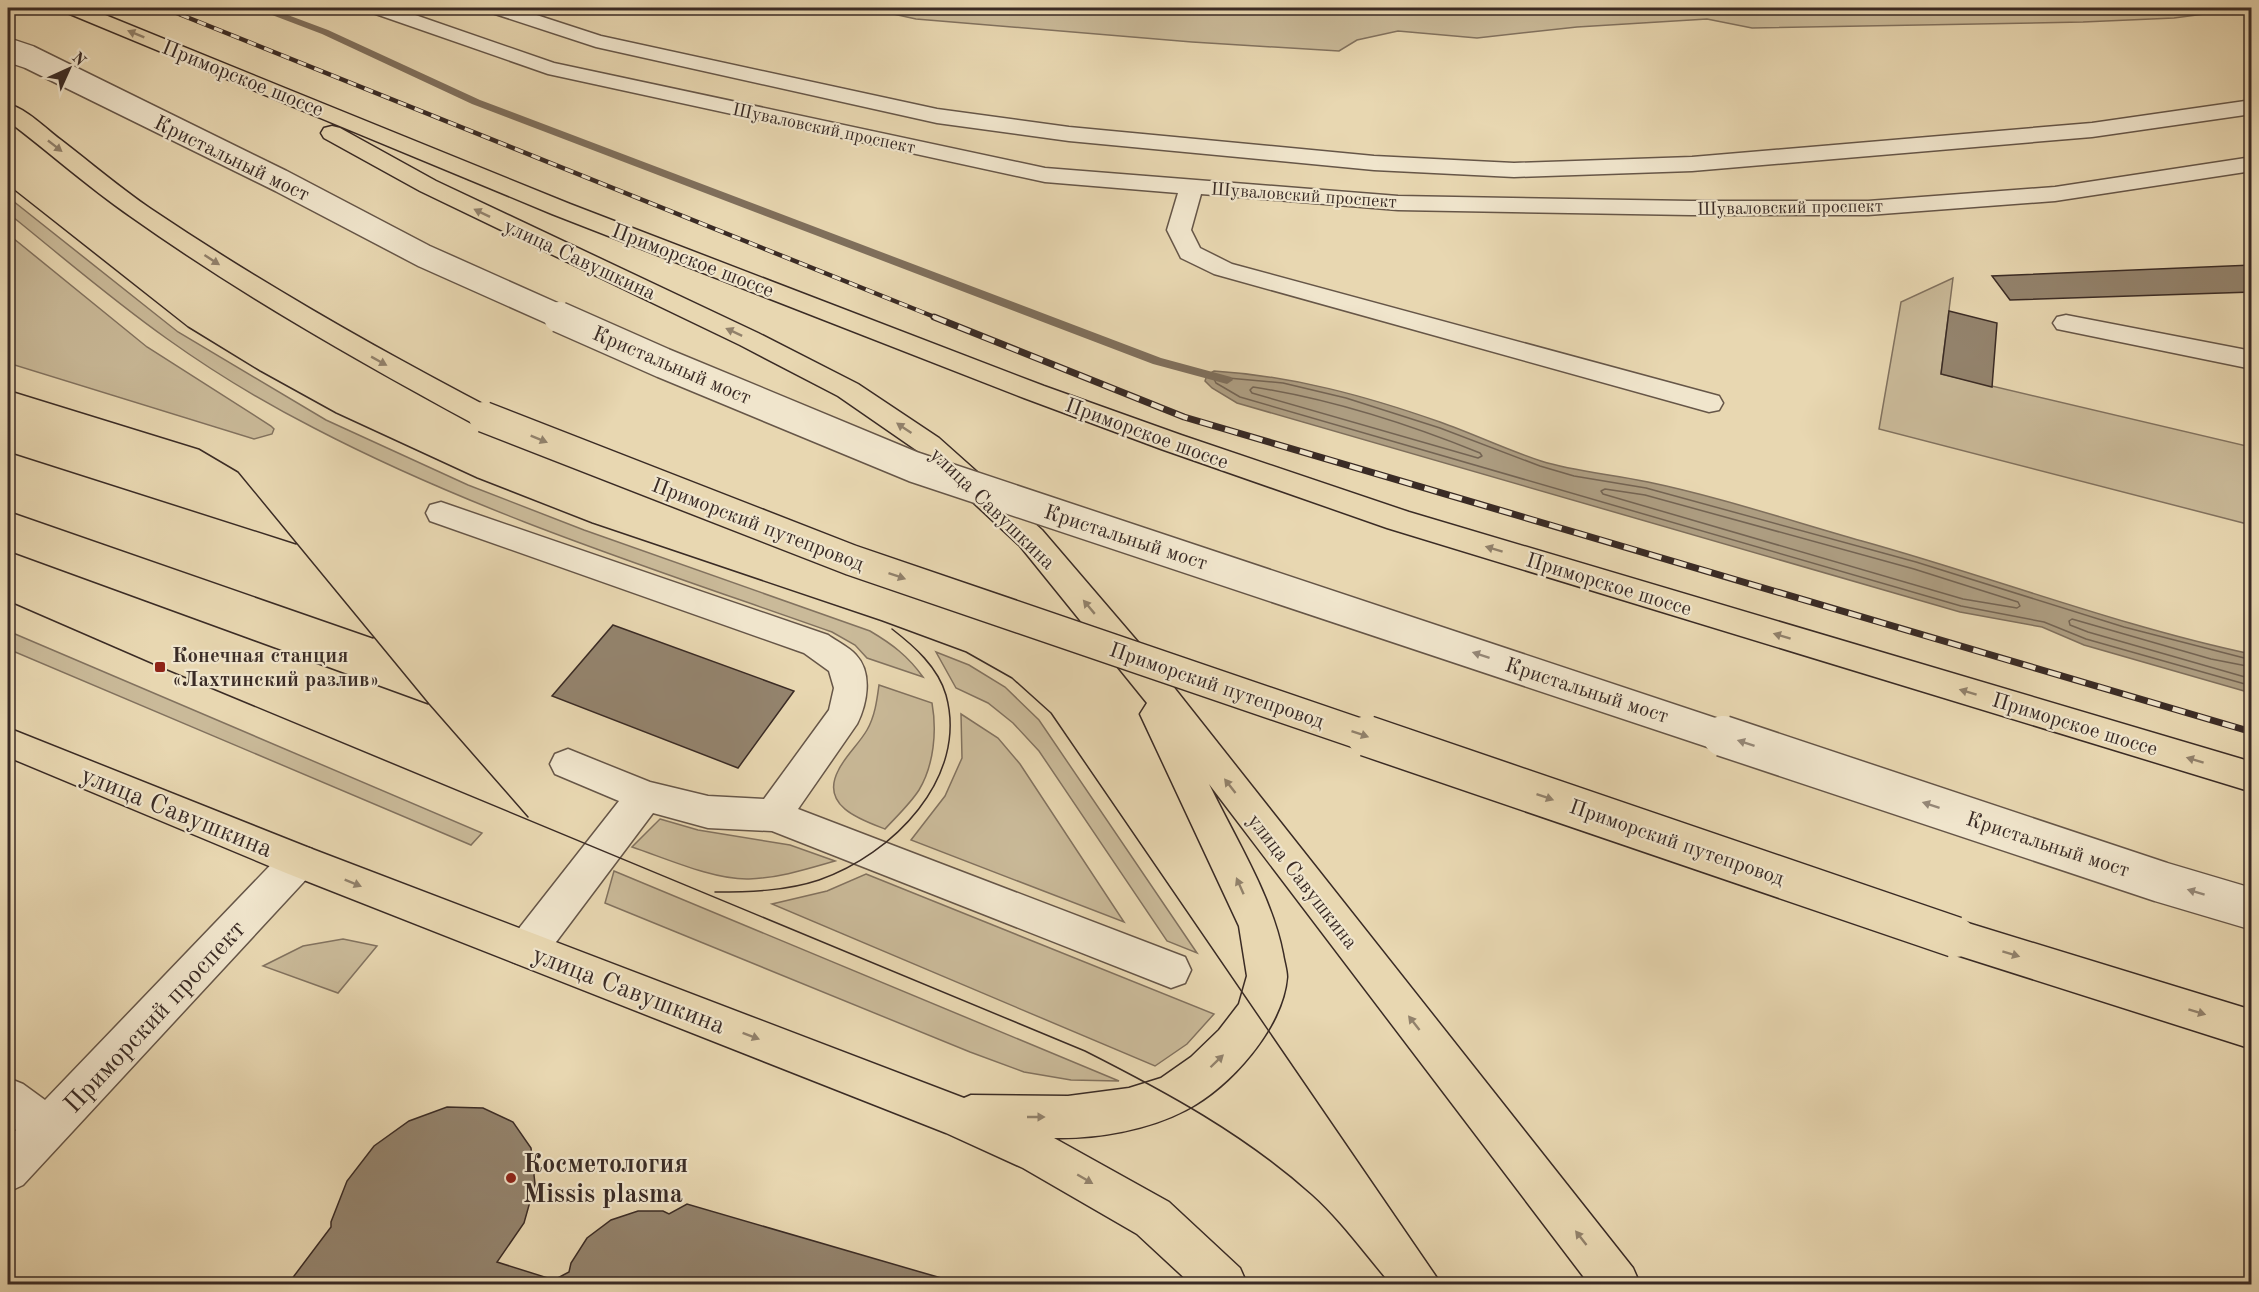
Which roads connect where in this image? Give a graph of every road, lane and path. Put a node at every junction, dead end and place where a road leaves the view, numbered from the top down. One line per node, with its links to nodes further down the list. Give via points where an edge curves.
1 (72, 8): 5 (main road, Приморское шоссе, one-way to 1)
2 (377, 8): 9 (street, Шуваловский проспект, via 559,70 1045,175)
3 (496, 8): 6 (street, Шуваловский проспект, via 596,41 937,116 1069,134 1374,163 1514,170 1692,164 2092,130)
4 (8, 50): 21 (street, Кристальный мост, one-way to 4, bridge, via 914,466 663,363 424,256 280,181)
5 (191, 56): 14 (main road, улица Савушкина, one-way to 5, via 1031,538 929,445 848,390 428,186); 17 (main road, Приморское шоссе, one-way to 5, via 1398,520 1171,442 561,209)
6 (2252, 106)
7 (8, 111): 24 (main road, Приморский путепровод, one-way to 24, bridge, via 139,212 260,291 378,361 484,417 851,560 1955,937)
8 (2252, 164): 9 (street, Шуваловский проспект, via 2055,194 1868,208 1398,203)
9 (1191, 187): 12 (street, via 1179,230 1190,253 1223,269)
10 (2066, 323): 11 (street)
11 (2252, 360)
12 (1709, 403)
13 (441, 513): 19 (street, via 816,644 844,664 852,688 845,714)
14 (1126, 651): 26 (main road, one-way to 14, via 1068,1117 1129,1109 1172,1095 1220,1058 1256,1014 1267,975 1258,925); 30 (main road, улица Савушкина, one-way to 14)
15 (8, 741): 20 (main road, улица Савушкина)
16 (568, 764): 18 (street)
17 (2252, 777)
18 (645, 795): 19 (street, via 708,812); 22 (street)
19 (773, 815): 23 (street)
20 (299, 861): 22 (main road, улица Савушкина, one-way to 22); 27 (street, Приморский проспект)
21 (2252, 909)
22 (527, 949): 26 (main road, улица Савушкина, one-way to 26)
23 (1171, 970)
24 (2252, 1030)
25 (8, 1099): 27 (street)
26 (957, 1116): 29 (main road, улица Савушкина, one-way to 29, via 1038,1153 1153,1218)
27 (48, 1128): 28 (street, Приморский проспект)
28 (8, 1170)
29 (1224, 1284)
30 (1617, 1284)

